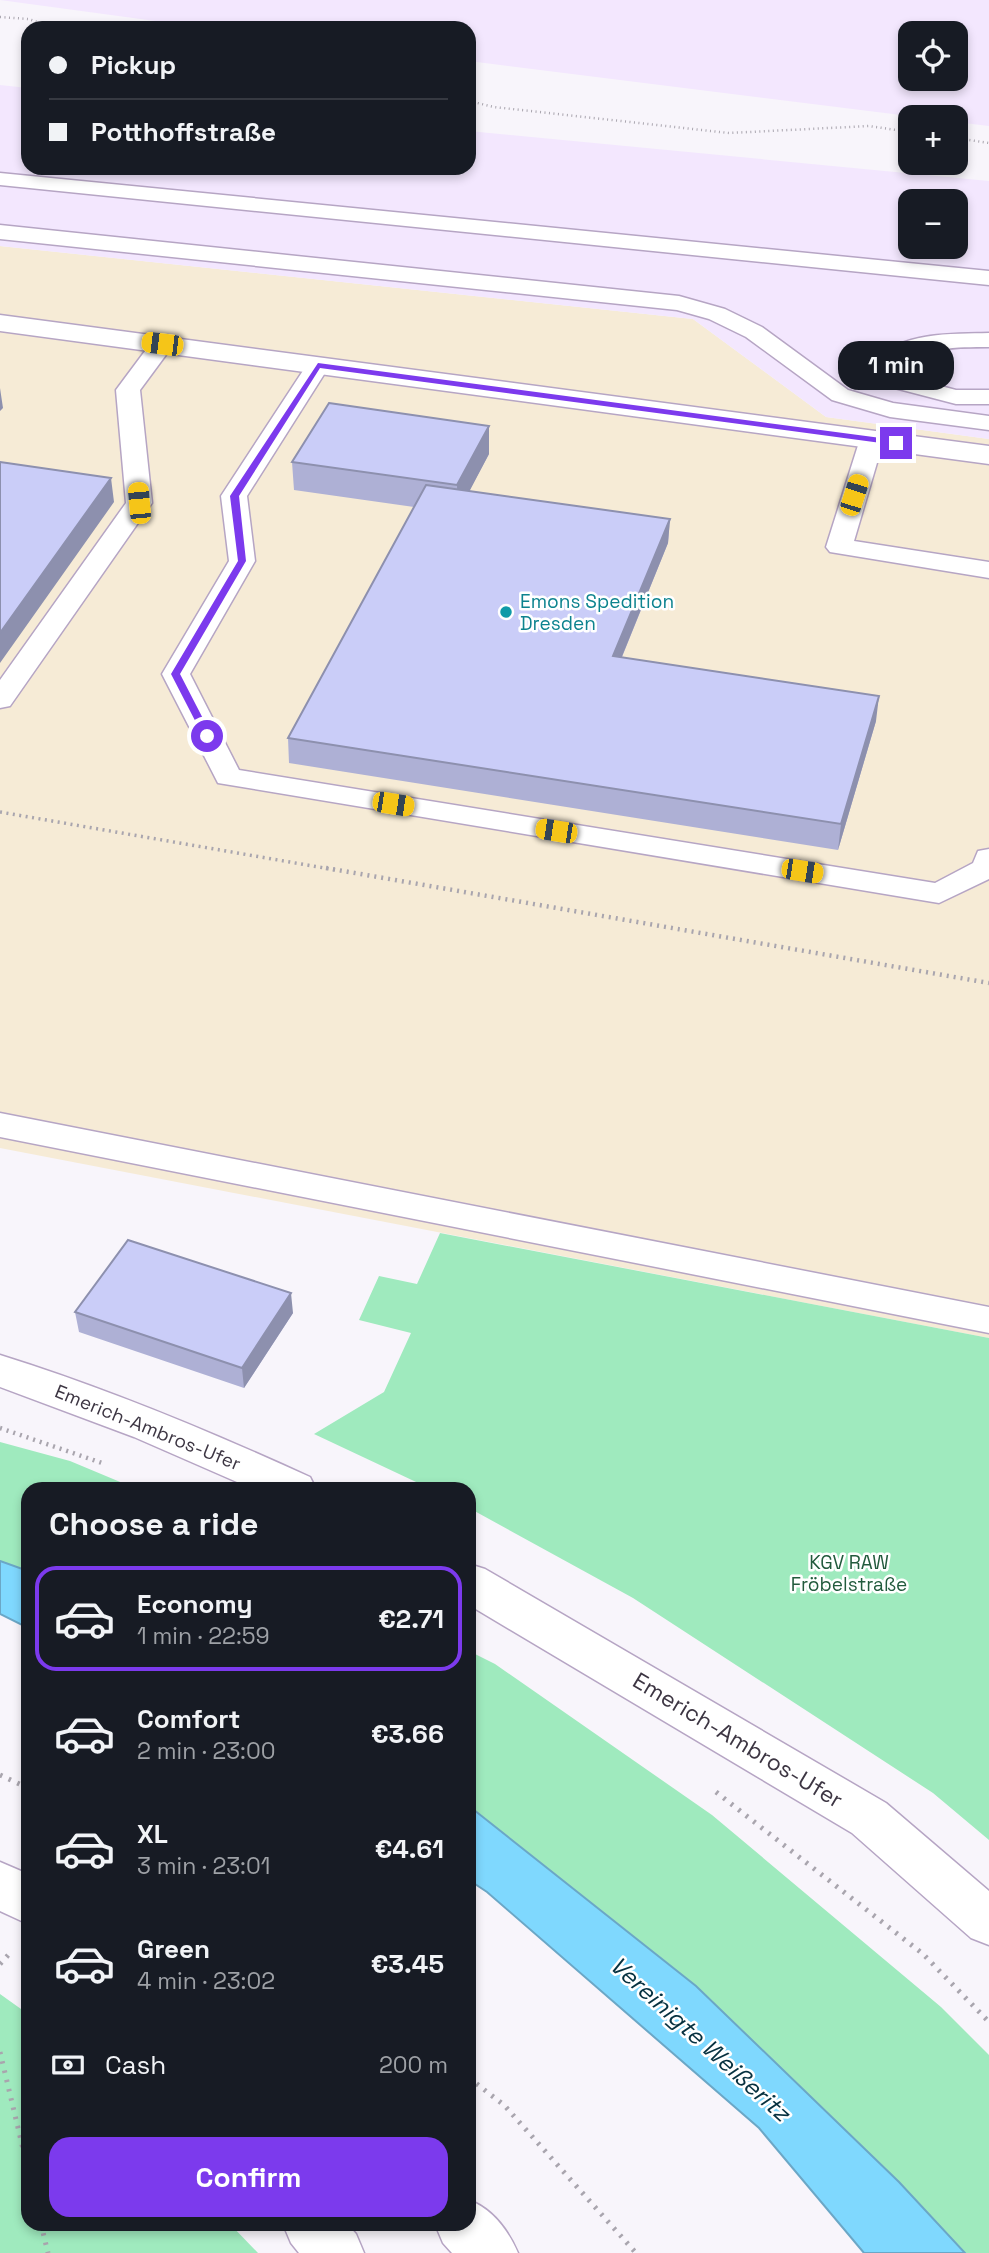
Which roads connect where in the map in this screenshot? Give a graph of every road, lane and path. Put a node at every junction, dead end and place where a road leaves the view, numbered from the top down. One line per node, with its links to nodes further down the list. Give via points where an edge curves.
1 (0, 17): 2 (path)
2 (34, 21)
3 (476, 103): 4 (path, via 729,132 869,126)
4 (898, 130)
5 (968, 140): 6 (path)
6 (989, 143)
7 (0, 179): 9 (lane)
8 (0, 232): 15 (lane, via 679,303 754,332 841,395 890,410)
9 (989, 278)
10 (0, 323): 12 (street)
11 (989, 340): 14 (lane, via 939,341 905,349 884,365 895,381 956,397)
12 (162, 344): 13 (street); 19 (lane, via 128,390 139,503)
13 (318, 365): 16 (street); 21 (lane, via 234,496 242,561 176,674 229,777 939,893 987,868)
14 (989, 397)
15 (989, 423)
16 (872, 439): 17 (street); 18 (lane, via 839,547)
17 (989, 455)
18 (989, 570)
19 (0, 700)
20 (0, 812): 22 (path)
21 (989, 858)
22 (989, 983)
23 (0, 1125): 24 (lane)
24 (989, 1320)
25 (0, 1371): 28 (street, Emerich-Ambros-Ufer, via 88,1400)
26 (0, 1428): 27 (path)
27 (104, 1463)
28 (279, 1482)
29 (476, 1586): 35 (street, Emerich-Ambros-Ufer, via 869,1818)
30 (0, 1775): 31 (path)
31 (21, 1785)
32 (710, 1788): 36 (path, via 923,1954)
33 (0, 1884): 34 (street)
34 (21, 1897)
35 (989, 1922)
36 (989, 2022)
37 (0, 2052): 39 (path)
38 (476, 2083): 46 (path, via 504,2105)
39 (21, 2141)
40 (43, 2231): 43 (path)
41 (316, 2231): 44 (street)
42 (470, 2231): 45 (street)
43 (48, 2253)
44 (336, 2253)
45 (490, 2253)
46 (636, 2253)

